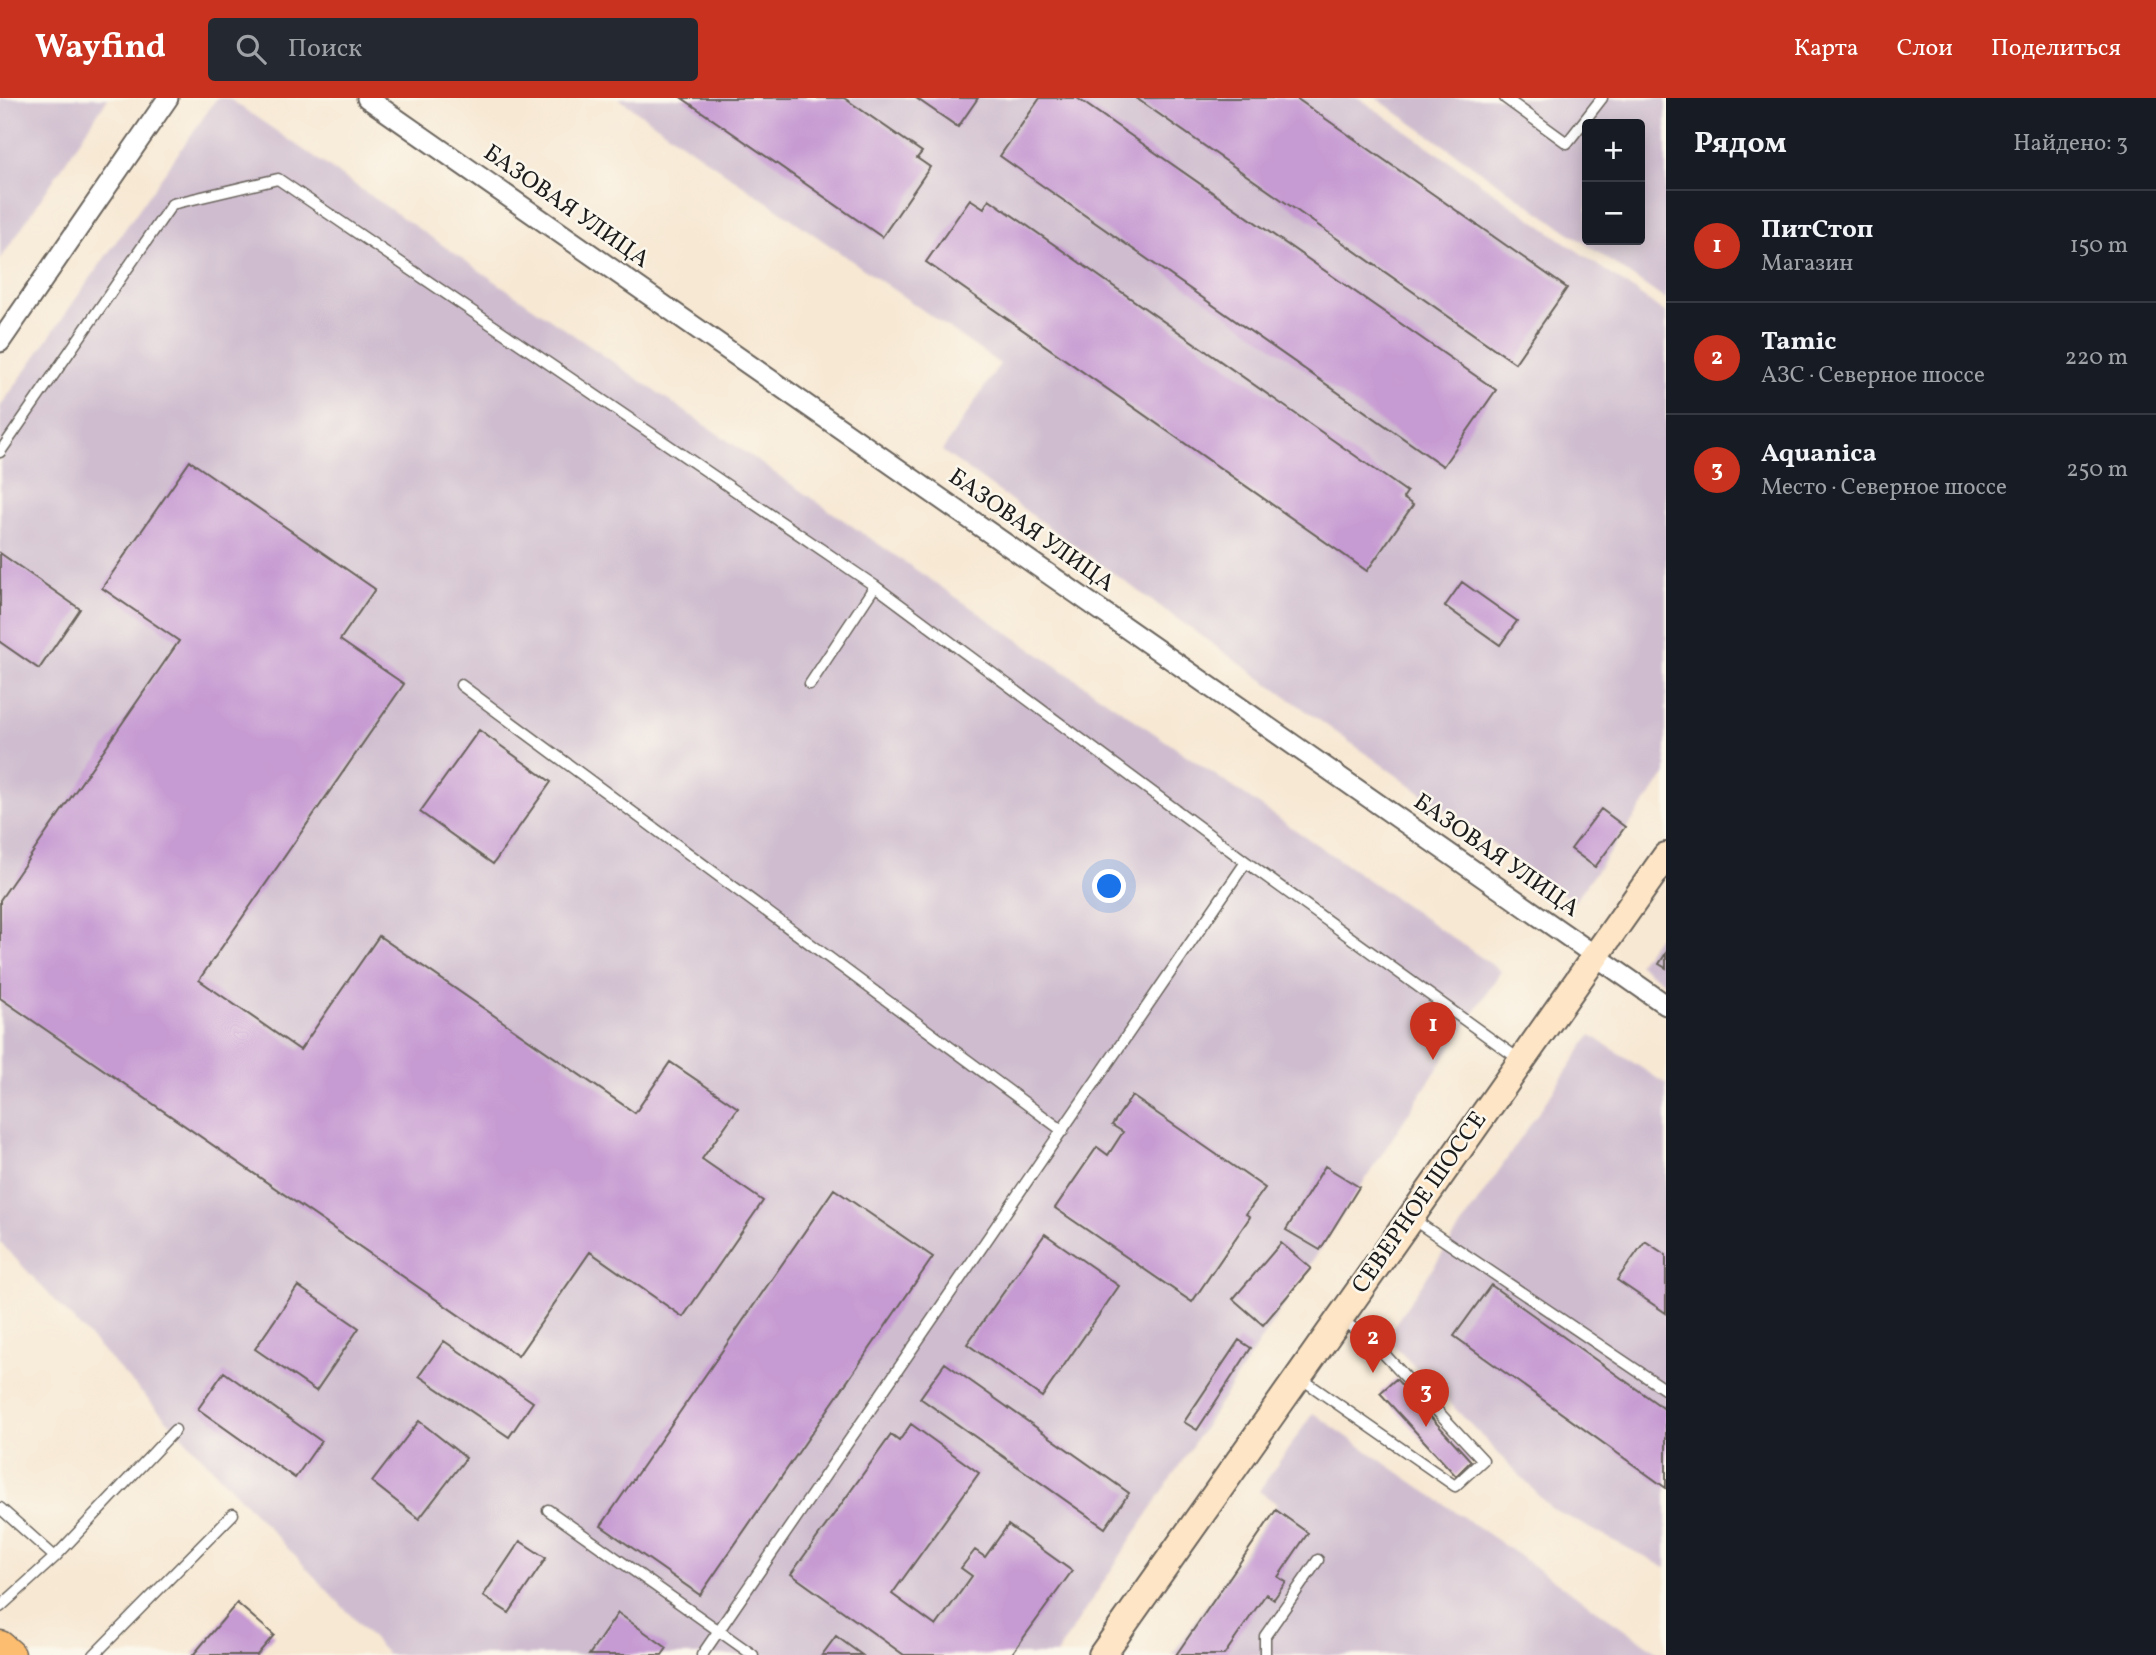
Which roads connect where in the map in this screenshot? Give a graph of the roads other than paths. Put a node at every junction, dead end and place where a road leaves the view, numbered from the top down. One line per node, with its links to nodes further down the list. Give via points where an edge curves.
1 (168, 98): 5 (street)
2 (367, 98): 12 (street, БАЗОВАЯ УЛИЦА)
3 (1505, 98): 4 (lane, via 1567,143)
4 (1602, 98)
5 (0, 342)
6 (0, 452): 7 (lane, via 172,204 278,179)
7 (875, 586): 8 (lane); 11 (lane)
8 (810, 684)
9 (461, 685): 15 (lane)
10 (1666, 856): 12 (main road, СЕВЕРНОЕ ШОССЕ)
11 (1246, 862): 14 (lane); 15 (lane)
12 (1596, 955): 13 (street, БАЗОВАЯ УЛИЦА); 14 (main road, СЕВЕРНОЕ ШОССЕ)
13 (1666, 1005)
14 (1521, 1060): 16 (main road, СЕВЕРНОЕ ШОССЕ)
15 (1063, 1131): 27 (lane)
16 (1410, 1217): 17 (main road, СЕВЕРНОЕ ШОССЕ); 19 (lane)
17 (1339, 1318): 18 (main road, СЕВЕРНОЕ ШОССЕ); 18 (lane, via 1372,1341 1483,1461 1455,1486)
18 (1298, 1377): 33 (main road, СЕВЕРНОЕ ШОССЕ)
19 (1666, 1390)
20 (175, 1430): 24 (lane)
21 (0, 1508): 24 (lane)
22 (548, 1510): 27 (lane)
23 (233, 1514): 30 (lane)
24 (55, 1558): 26 (lane)
25 (1318, 1560): 34 (lane, via 1265,1636)
26 (0, 1607)
27 (719, 1630): 31 (lane); 32 (lane)
28 (0, 1646): 29 (main road)
29 (10, 1655)
30 (94, 1655)
31 (702, 1655)
32 (753, 1655)
33 (1102, 1655)
34 (1265, 1655)

